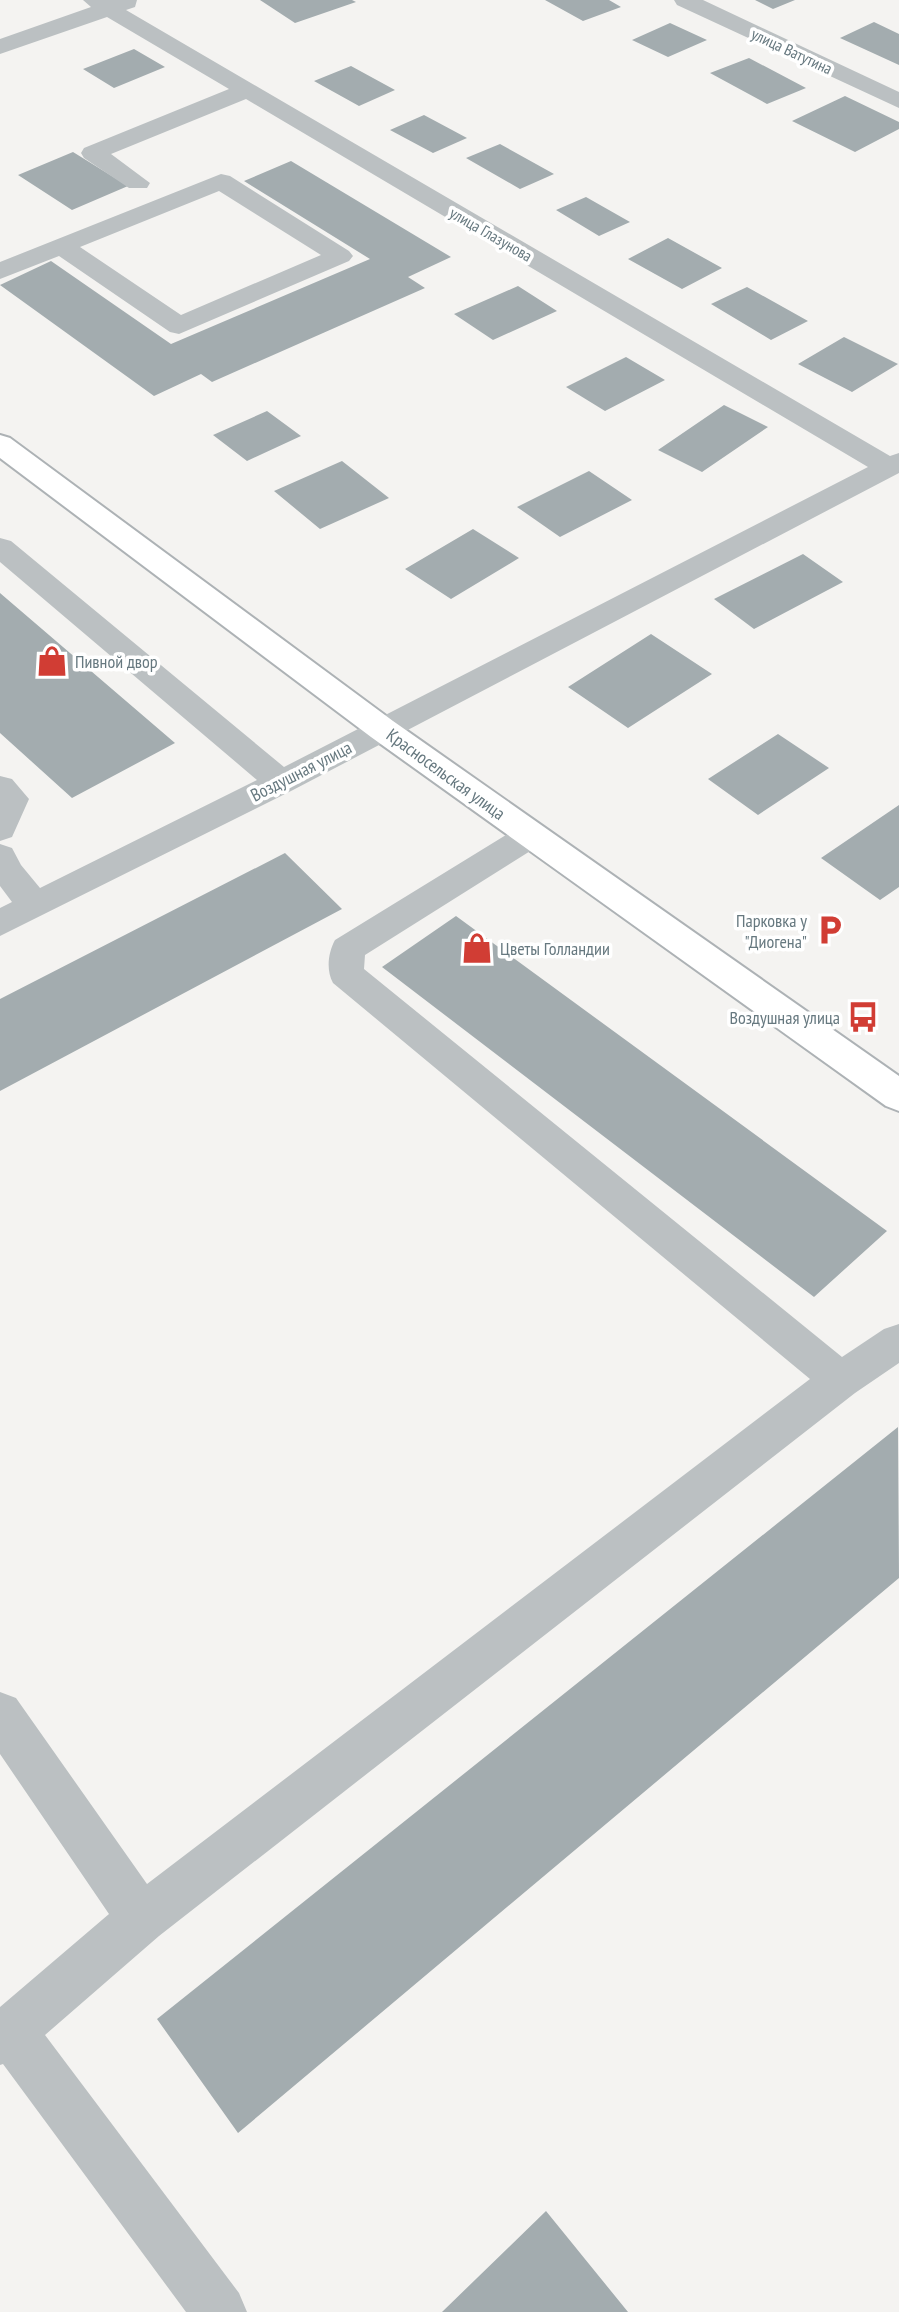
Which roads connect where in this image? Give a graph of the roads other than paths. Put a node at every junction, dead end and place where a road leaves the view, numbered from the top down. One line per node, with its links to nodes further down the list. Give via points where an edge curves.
1 (134, 0): 3 (street)
2 (685, 0): 6 (street, улица Ватутина)
3 (101, 4): 4 (street); 5 (street, улица Глазунова)
4 (0, 47)
5 (247, 90): 7 (street, via 93,153); 11 (street, улица Глазунова)
6 (899, 101)
7 (138, 183)
8 (61, 246): 8 (street, via 221,181 341,256 179,326); 9 (street)
9 (0, 271)
10 (0, 444): 13 (main road, Красносельская улица)
11 (894, 465): 13 (street, Воздушная улица)
12 (0, 547): 14 (street)
13 (382, 729): 14 (street, Воздушная улица); 17 (main road, Красносельская улица)
14 (281, 782): 19 (street, Воздушная улица)
15 (0, 788): 16 (street, via 12,799)
16 (0, 830)
17 (531, 835): 21 (main road, Красносельская улица); 23 (street, via 348,949 346,974)
18 (0, 856): 19 (street)
19 (35, 906): 20 (street, Воздушная улица)
20 (0, 923)
21 (899, 1096)
22 (896, 1349): 23 (street)
23 (840, 1380): 25 (street)
24 (0, 1714): 25 (street)
25 (142, 1919): 26 (street)
26 (5, 2035): 27 (street)
27 (220, 2312)

